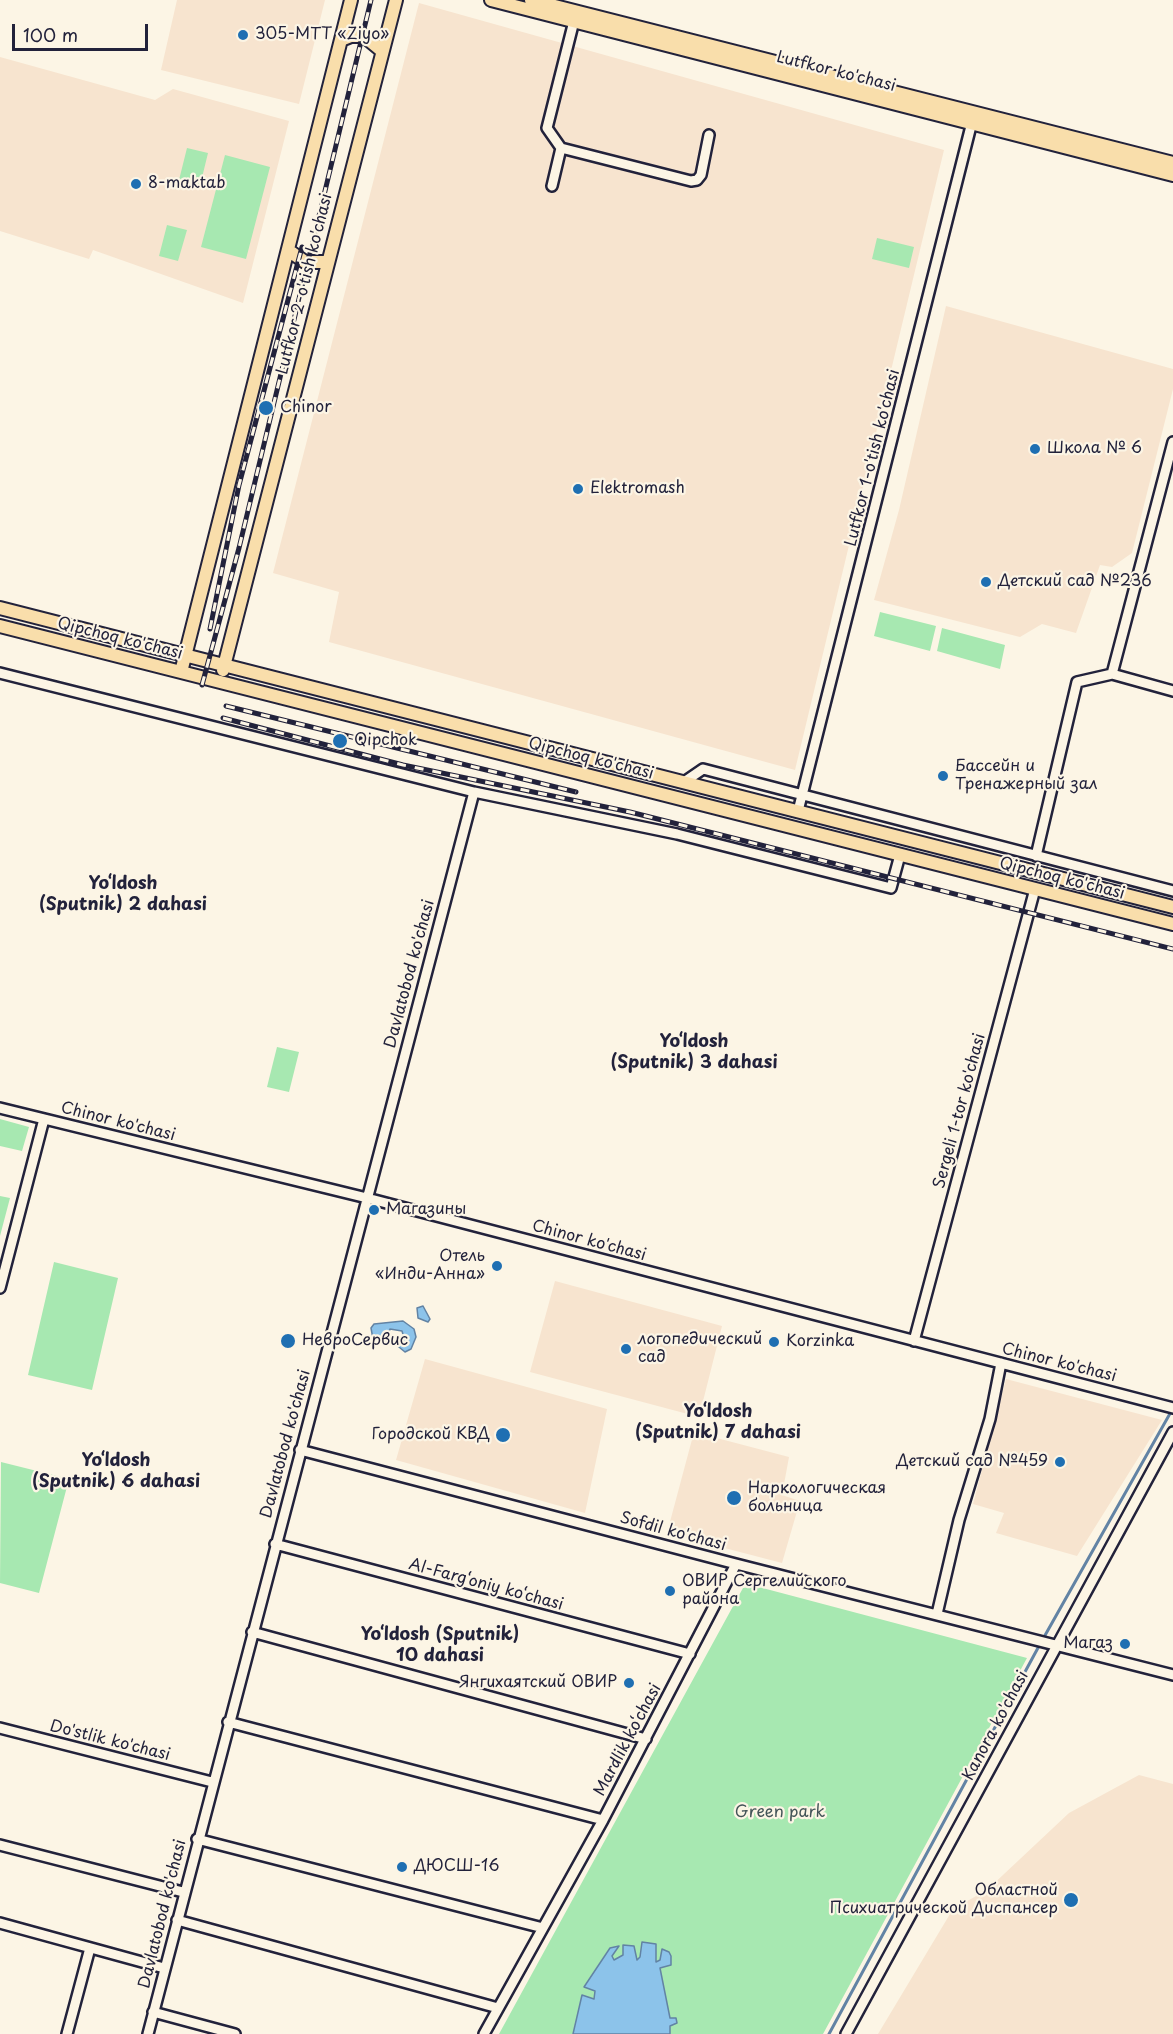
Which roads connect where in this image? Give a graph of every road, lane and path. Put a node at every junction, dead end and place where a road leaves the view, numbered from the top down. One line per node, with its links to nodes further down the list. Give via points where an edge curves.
1 (351, 0): 6 (main road, Lutfkor 2-o'tish ko'chasi)
2 (396, 0): 7 (main road, Lutfkor 2-o'tish ko'chasi)
3 (491, 0): 5 (main road, Lutfkor ko'chasi)
4 (531, 0): 5 (main road, Lutfkor ko'chasi)
5 (575, 16): 8 (main road, Lutfkor ko'chasi); 10 (street, via 547,128)
6 (341, 40): 7 (main road, via 364,36); 14 (main road, Lutfkor 2-o'tish ko'chasi)
7 (381, 50): 15 (main road, Lutfkor 2-o'tish ko'chasi)
8 (973, 118): 11 (main road, Lutfkor ko'chasi); 12 (main road, Lutfkor ko'chasi); 30 (street, Lutfkor 1-o'tish ko'chasi)
9 (709, 135): 10 (street, via 697,180)
10 (561, 148): 13 (street)
11 (1173, 163)
12 (1173, 175)
13 (552, 186)
14 (288, 250): 15 (main road, via 305,262); 19 (main road, Lutfkor 2-o'tish ko'chasi)
15 (327, 262): 20 (main road, Lutfkor 2-o'tish ko'chasi)
16 (1173, 442): 23 (street)
17 (0, 608): 19 (main road, Qipchoq ko'chasi)
18 (0, 626): 21 (main road, Qipchoq ko'chasi)
19 (185, 655): 20 (main road, Qipchoq ko'chasi); 21 (main road, Lutfkor 2-o'tish ko'chasi)
20 (224, 664): 24 (main road, Lutfkor 2-o'tish ko'chasi); 26 (main road, Qipchoq ko'chasi)
21 (181, 672): 24 (main road, Qipchoq ko'chasi)
22 (0, 673): 29 (street)
23 (1112, 674): 25 (street); 35 (street, via 1077,682)
24 (220, 682): 27 (main road, Qipchoq ko'chasi)
25 (1173, 691)
26 (404, 710): 27 (main road); 28 (main road, Qipchoq ko'chasi)
27 (400, 727): 31 (main road, Qipchoq ko'chasi)
28 (684, 782): 30 (street, Qipchoq ko'chasi, via 703,769); 31 (main road); 32 (main road, Qipchoq ko'chasi)
29 (474, 792): 34 (street, via 676,834 891,888); 43 (street, Davlatobod ko'chasi)
30 (802, 795): 32 (street, Lutfkor 1-o'tish ko'chasi); 35 (street, Qipchoq ko'chasi)
31 (680, 799): 34 (main road, Qipchoq ko'chasi)
32 (798, 811): 33 (main road, Qipchoq ko'chasi)
33 (938, 846): 36 (main road); 39 (main road, Qipchoq ko'chasi)
34 (900, 855): 36 (main road, Qipchoq ko'chasi)
35 (1036, 856): 38 (street, Qipchoq ko'chasi)
36 (933, 863): 37 (main road, Qipchoq ko'chasi)
37 (1035, 889): 40 (main road, Qipchoq ko'chasi); 45 (street, Sergeli 1-tor ko'chasi)
38 (1173, 891)
39 (1173, 907)
40 (1173, 924)
41 (0, 1108): 42 (street, Chinor ko'chasi)
42 (44, 1119): 43 (street, Chinor ko'chasi); 44 (street)
43 (367, 1198): 45 (street, Chinor ko'chasi); 49 (street, Davlatobod ko'chasi)
44 (0, 1288)
45 (914, 1341): 46 (street, Chinor ko'chasi)
46 (1001, 1364): 47 (street, Chinor ko'chasi); 52 (street)
47 (1171, 1407)
48 (1173, 1432): 54 (street, Kanora ko'chasi)
49 (300, 1449): 50 (street, Davlatobod ko'chasi); 51 (street, Sofdil ko'chasi)
50 (275, 1544): 53 (street, Davlatobod ko'chasi); 55 (street, Al-Farg‘oniy ko‘chasi)
51 (736, 1564): 52 (street, Sofdil ko'chasi); 55 (street, Mardlik ko‘chasi)
52 (937, 1614): 54 (street, Sofdil ko'chasi)
53 (252, 1632): 57 (street, Davlatobod ko'chasi); 59 (street)
54 (1057, 1644): 56 (street); 76 (street, Kanora ko'chasi)
55 (690, 1654): 59 (street, Mardlik ko‘chasi)
56 (1173, 1675)
57 (228, 1722): 60 (street, Davlatobod ko'chasi); 61 (street)
58 (0, 1728): 60 (street, Do'stlik ko'chasi)
59 (646, 1739): 61 (street, Mardlik ko‘chasi)
60 (212, 1782): 62 (street, Davlatobod ko'chasi)
61 (603, 1820): 67 (street, Mardlik ko‘chasi)
62 (197, 1839): 64 (street, Davlatobod ko'chasi); 67 (street)
63 (0, 1845): 64 (street)
64 (183, 1892): 65 (street, Davlatobod ko'chasi)
65 (177, 1920): 69 (street, Davlatobod ko'chasi); 70 (street)
66 (0, 1923): 68 (street)
67 (543, 1928): 70 (street, Mardlik ko‘chasi)
68 (90, 1948): 69 (street); 72 (street)
69 (164, 1968): 71 (street, Davlatobod ko'chasi)
70 (498, 2008): 75 (street, Mardlik ko‘chasi)
71 (153, 2012): 73 (street, Davlatobod ko'chasi); 74 (street)
72 (67, 2034)
73 (148, 2034)
74 (235, 2034)
75 (484, 2034)
76 (846, 2034)

